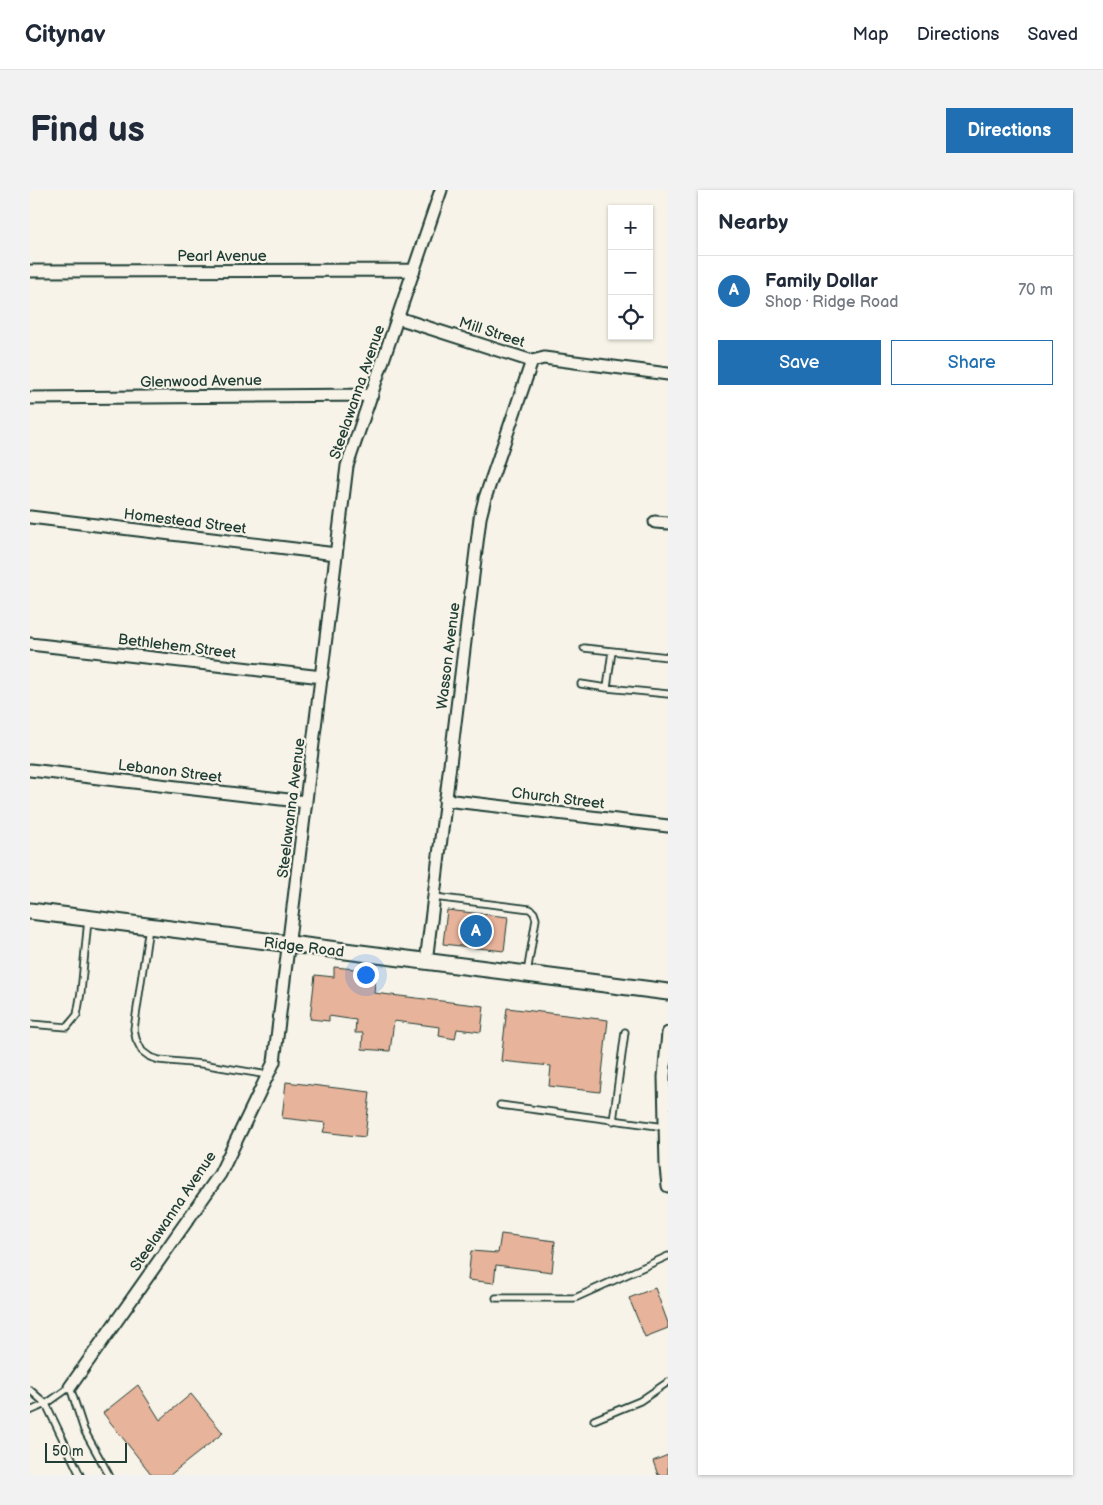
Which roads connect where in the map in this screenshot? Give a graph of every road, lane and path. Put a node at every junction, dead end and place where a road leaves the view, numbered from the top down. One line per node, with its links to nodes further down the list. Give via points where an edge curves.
1 (441, 190): 2 (street, Steelawanna Avenue)
2 (414, 270): 3 (street, Pearl Avenue); 4 (street, Steelawanna Avenue)
3 (30, 271)
4 (398, 318): 5 (street, Mill Street); 7 (street, Steelawanna Avenue)
5 (532, 361): 6 (street, Mill Street, via 544,358); 22 (street, Wasson Avenue, via 480,518)
6 (668, 374)
7 (372, 395): 8 (street, Glenwood Avenue); 12 (street, Steelawanna Avenue, via 347,466)
8 (30, 398)
9 (30, 517): 12 (street, Homestead Street)
10 (655, 522): 11 (street)
11 (668, 523)
12 (336, 554): 17 (street, Steelawanna Avenue)
13 (30, 644): 17 (street, Bethlehem Street)
14 (584, 648): 15 (lane)
15 (612, 651): 16 (lane); 19 (lane)
16 (668, 657)
17 (322, 677): 23 (street, Steelawanna Avenue)
18 (581, 684): 19 (lane)
19 (608, 688): 20 (lane)
20 (668, 694)
21 (30, 770): 23 (street, Lebanon Street)
22 (445, 800): 24 (street, Church Street); 25 (street, Wasson Avenue)
23 (306, 802): 29 (street, Steelawanna Avenue)
24 (668, 826)
25 (434, 897): 30 (street, Wasson Avenue); 31 (lane, via 530,909 536,919)
26 (30, 911): 27 (main road, Ridge Road)
27 (88, 918): 28 (main road, Ridge Road); 33 (lane, via 77,1015 67,1027)
28 (149, 926): 29 (main road, Ridge Road); 36 (lane, via 134,1029 142,1051 159,1060)
29 (289, 945): 30 (main road, Ridge Road); 36 (street, Steelawanna Avenue, via 274,1062)
30 (426, 962): 31 (main road, Ridge Road)
31 (526, 974): 32 (main road, Ridge Road)
32 (668, 992)
33 (30, 1024)
34 (625, 1032): 39 (lane)
35 (668, 1034): 37 (street)
36 (268, 1075): 45 (street, Steelawanna Avenue, via 220,1174)
37 (666, 1081): 40 (street)
38 (500, 1106): 39 (lane)
39 (613, 1120): 40 (lane)
40 (666, 1130): 41 (street)
41 (668, 1186)
42 (668, 1256): 43 (lane, via 575,1298)
43 (496, 1298)
44 (668, 1382): 49 (lane, via 640,1401)
45 (70, 1387): 47 (lane); 51 (lane, via 84,1430)
46 (30, 1390): 47 (lane)
47 (46, 1404): 48 (lane); 50 (lane)
48 (30, 1411)
49 (594, 1420)
50 (80, 1475)
51 (109, 1475)

